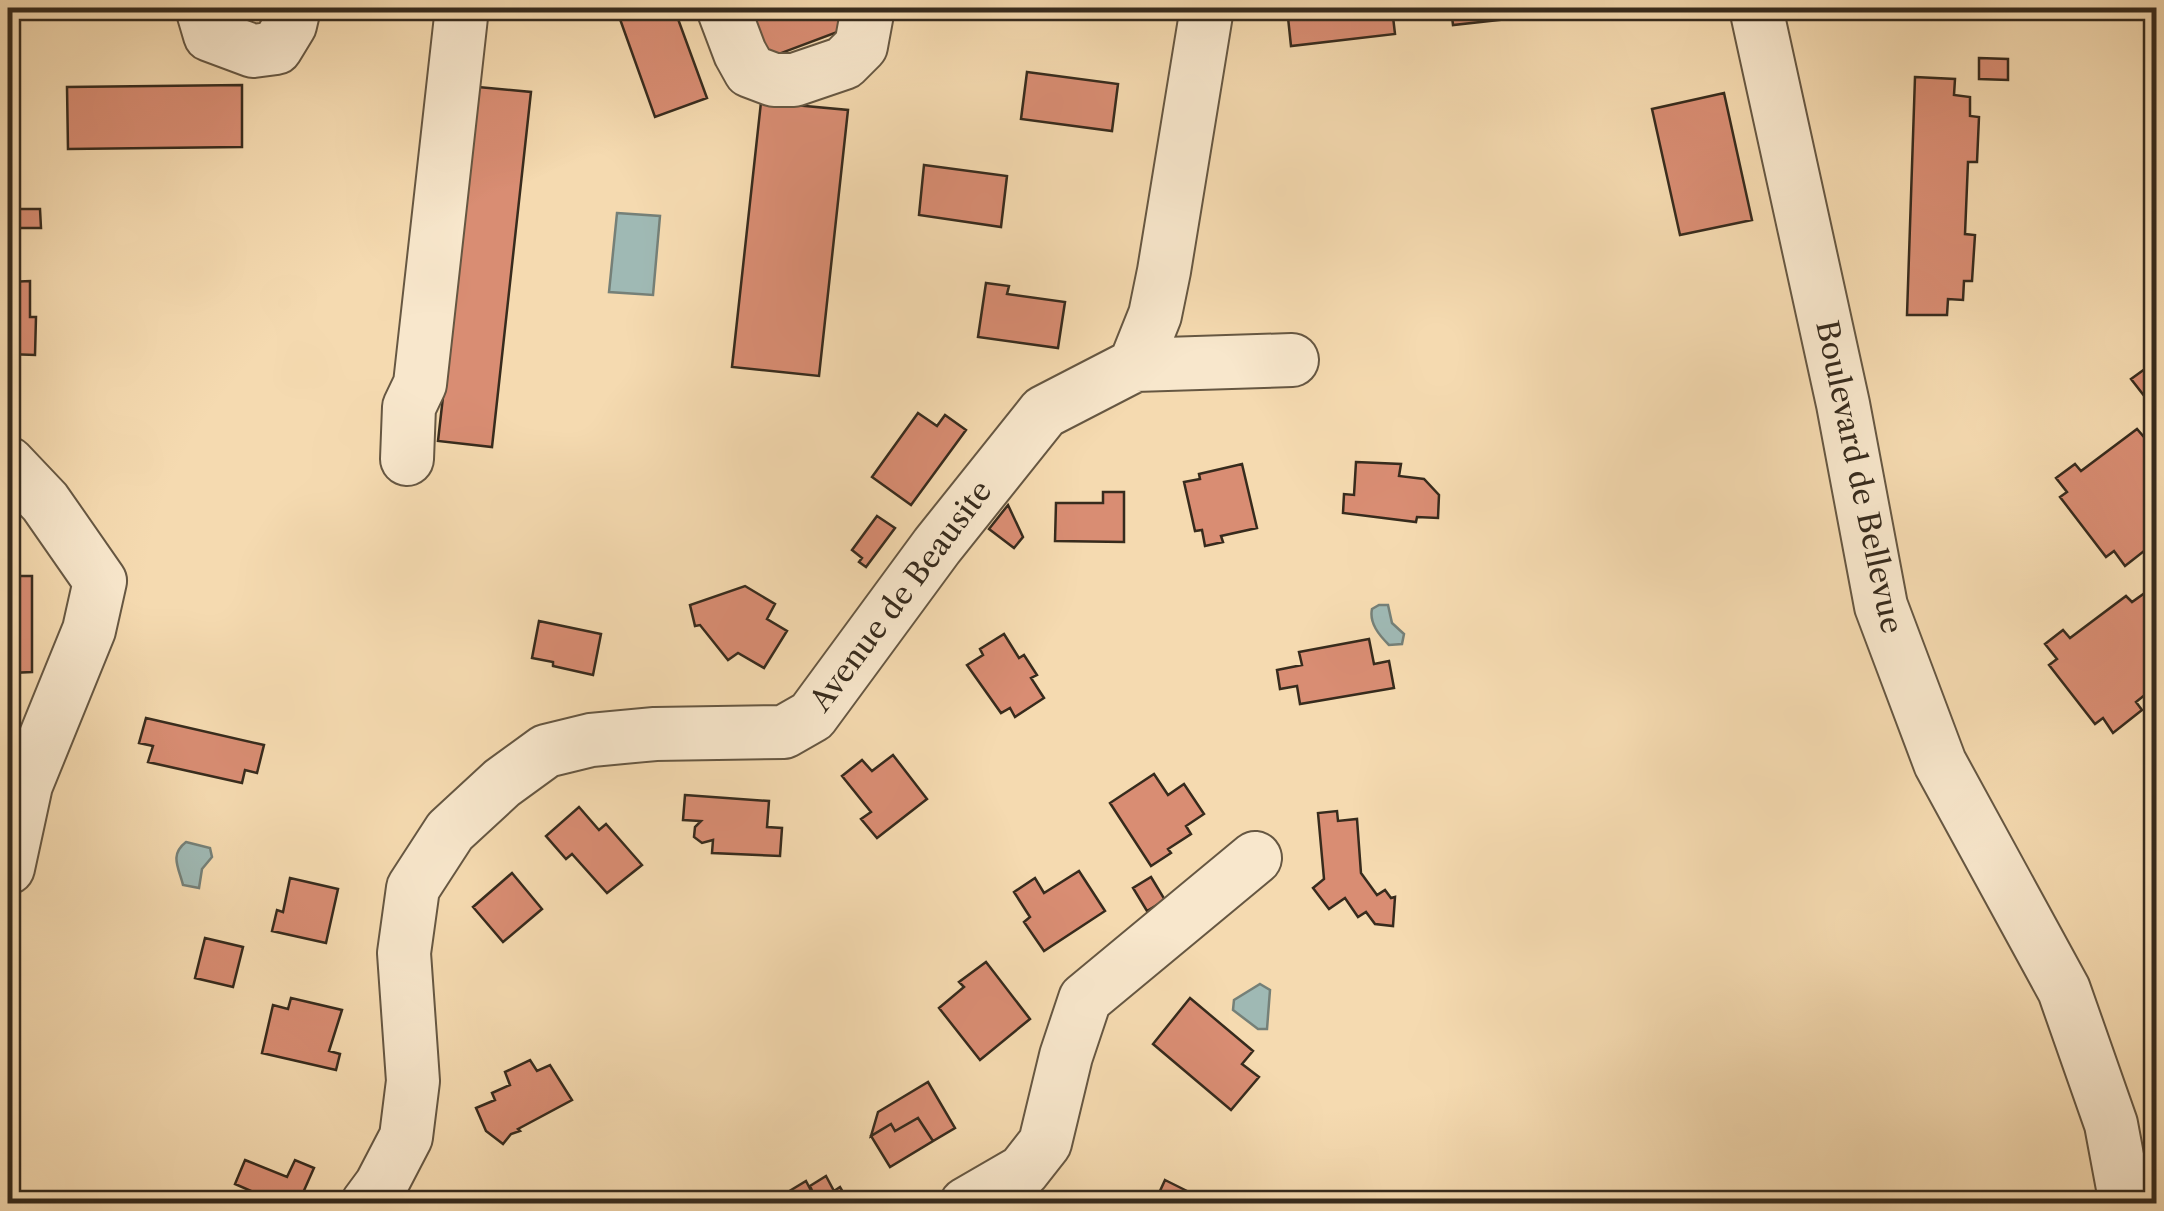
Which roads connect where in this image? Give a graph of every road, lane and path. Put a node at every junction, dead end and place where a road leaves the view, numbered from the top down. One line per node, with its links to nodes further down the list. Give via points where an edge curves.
1 (202, 8): 2 (street, via 210,35 253,51 276,48)
2 (294, 8)
3 (462, 8): 10 (street)
4 (723, 8): 5 (street, via 750,72 774,80 844,63 862,46)
5 (868, 8)
6 (1207, 8): 9 (street, via 1164,271)
7 (1756, 8): 17 (street, Boulevard de Bellevue, via 1881,606 1940,764 2064,990 2111,1124)
8 (1292, 360): 9 (street)
9 (1134, 365): 15 (street, Avenue de Beausite, via 1044,412 812,716 784,732 639,736 546,751 450,831 413,888 404,953 414,1080 406,1138)
10 (407, 459)
11 (8, 463): 12 (street, via 45,502 100,581 89,630)
12 (17, 783): 14 (street)
13 (1255, 858): 16 (street, via 1085,999 1045,1143 1023,1171)
14 (8, 868)
15 (367, 1204)
16 (966, 1204)
17 (2126, 1204)

